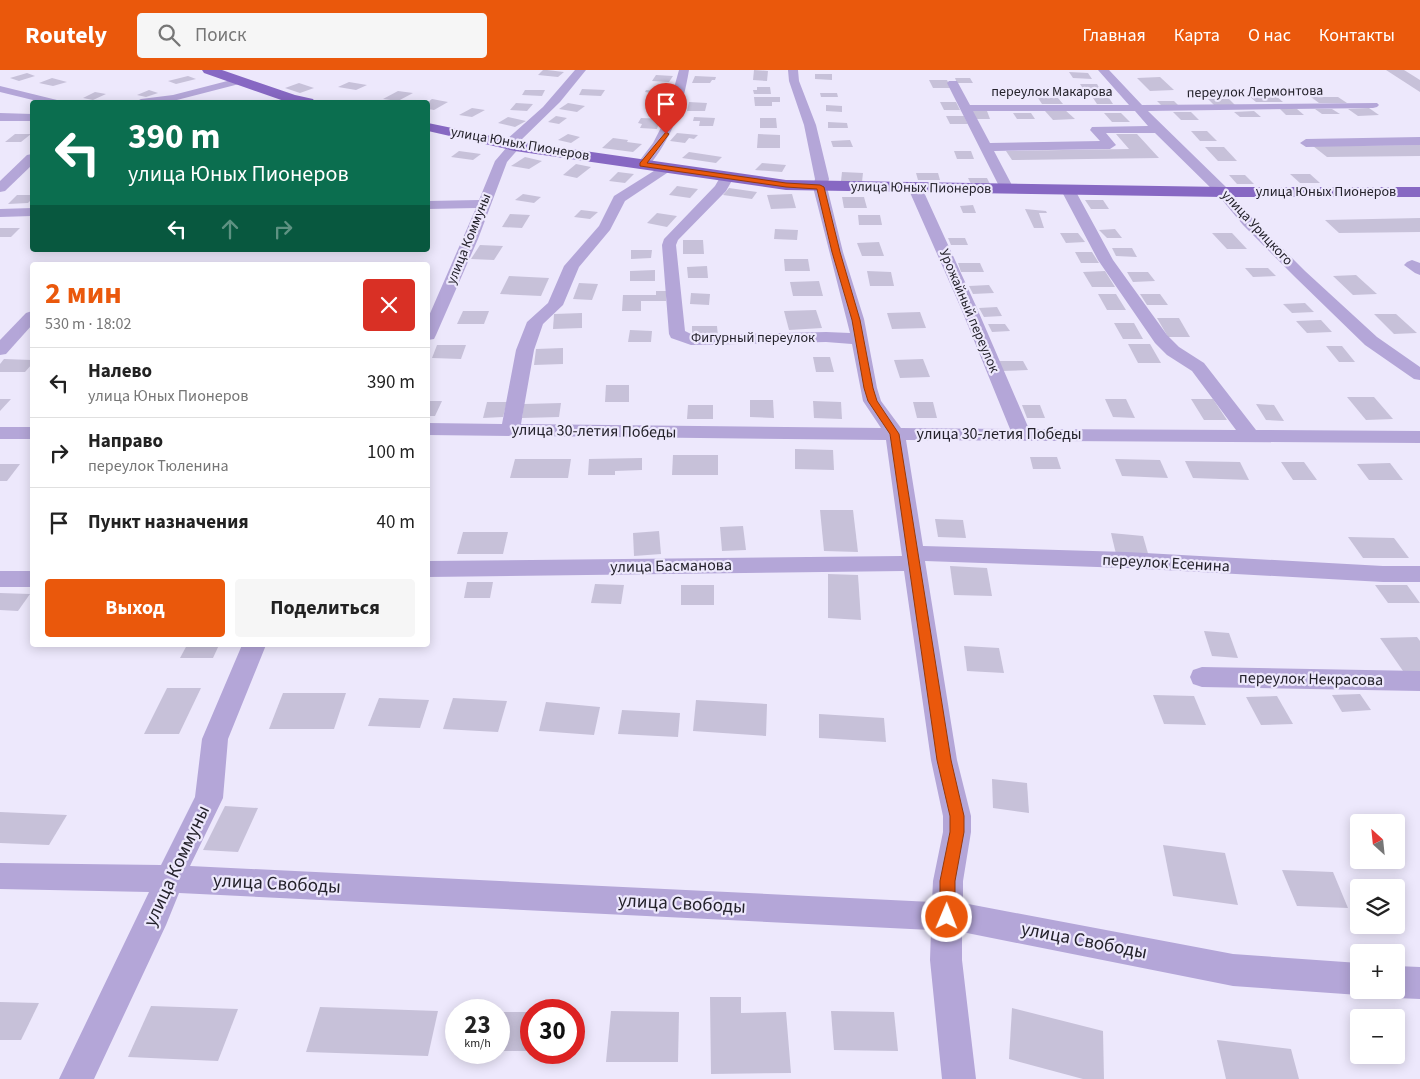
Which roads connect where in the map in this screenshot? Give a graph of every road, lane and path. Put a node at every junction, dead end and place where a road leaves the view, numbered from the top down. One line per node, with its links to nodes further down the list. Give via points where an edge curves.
1 (210, 70): 6 (main road)
2 (581, 70): 21 (street, улица Коммуны)
3 (684, 70): 24 (street, via 681,95 666,134)
4 (792, 70): 27 (street, via 810,125 822,179)
5 (1103, 70): 13 (street, улица Урицкого)
6 (240, 81): 10 (street); 11 (main road)
7 (953, 83): 14 (street)
8 (0, 89): 9 (street)
9 (46, 100)
10 (157, 100)
11 (302, 100)
12 (1373, 105): 13 (street, переулок Лермонтова)
13 (1137, 107): 14 (street, переулок Макарова); 18 (street, улица Урицкого)
14 (966, 108): 22 (street)
15 (0, 117): 16 (street)
16 (30, 118)
17 (430, 128): 21 (main road, улица Юных Пионеров)
18 (1158, 129): 22 (street, via 1096,130 1110,145); 32 (street, улица Урицкого)
19 (1420, 141): 20 (street)
20 (1306, 143)
21 (512, 145): 24 (main road, улица Юных Пионеров); 34 (street, улица Коммуны, via 501,161)
22 (986, 147): 30 (street)
23 (30, 160): 28 (street)
24 (643, 164): 25 (main road, улица Юных Пионеров)
25 (665, 168): 26 (main road, улица Юных Пионеров); 44 (street, via 619,198 605,227 572,266 555,305 535,322 525,350)
26 (727, 176): 27 (main road, улица Юных Пионеров); 40 (street, Фигурный переулок, via 721,188 669,245 677,334 691,340)
27 (820, 187): 29 (main road, улица Юных Пионеров); 40 (street)
28 (0, 188)
29 (915, 188): 30 (main road, улица Юных Пионеров); 48 (street, Урожайный переулок)
30 (1007, 189): 31 (main road, улица Юных Пионеров)
31 (1068, 190): 32 (main road, улица Юных Пионеров); 49 (street, via 1106,260 1161,339 1198,367)
32 (1223, 192): 33 (main road, улица Юных Пионеров); 42 (street, улица Урицкого, via 1248,222 1364,335)
33 (1420, 192)
34 (485, 204): 35 (street); 39 (street, улица Коммуны)
35 (430, 205)
36 (30, 212): 37 (street)
37 (0, 213)
38 (30, 318): 41 (street)
39 (430, 331)
40 (860, 339): 47 (street, via 872,401)
41 (0, 350)
42 (1420, 375)
43 (430, 429): 44 (street, улица 30-летия Победы)
44 (510, 430): 47 (street, улица 30-летия Победы)
45 (0, 433): 46 (street)
46 (30, 433)
47 (895, 434): 48 (street, улица 30-летия Победы); 51 (street)
48 (1022, 434): 49 (street, улица 30-летия Победы)
49 (1250, 435): 50 (street, улица 30-летия Победы)
50 (1420, 437)
51 (913, 558): 52 (street, улица Басманова); 53 (street, переулок Есенина, via 1127,560); 61 (street, via 944,760 957,816 948,881)
52 (430, 569)
53 (1420, 574)
54 (0, 579): 55 (street)
55 (30, 579)
56 (253, 647): 60 (street, улица Коммуны, via 215,740 209,798)
57 (1202, 677): 58 (street, переулок Некрасова)
58 (1420, 681)
59 (0, 876): 60 (street, улица Свободы)
60 (168, 879): 61 (street, улица Свободы); 65 (street, улица Коммуны)
61 (947, 917): 62 (street, улица Свободы, via 972,918 1233,970); 66 (street, via 946,960)
62 (1350, 978)
63 (1405, 982): 64 (street)
64 (1420, 983)
65 (76, 1079)
66 (959, 1079)

